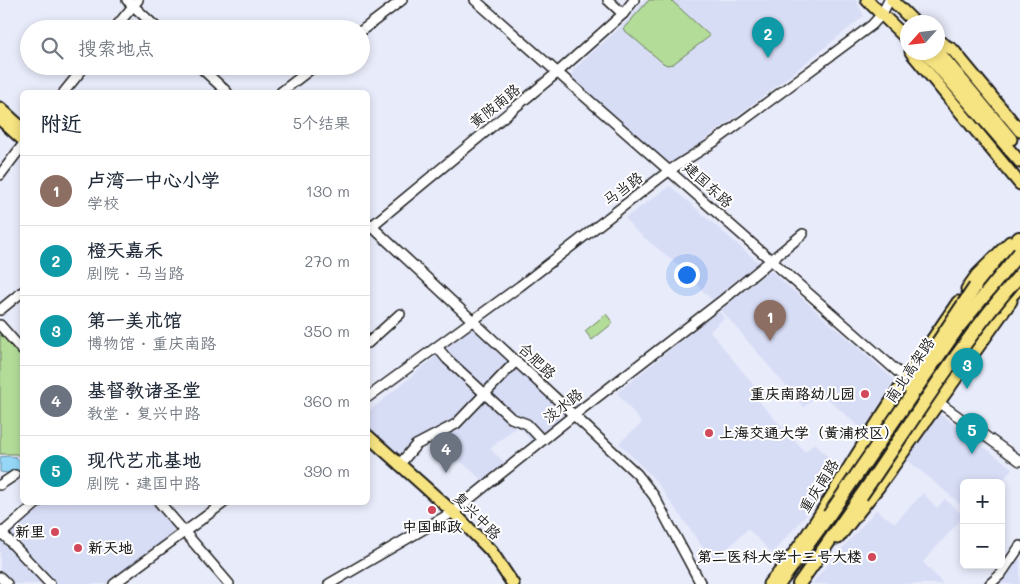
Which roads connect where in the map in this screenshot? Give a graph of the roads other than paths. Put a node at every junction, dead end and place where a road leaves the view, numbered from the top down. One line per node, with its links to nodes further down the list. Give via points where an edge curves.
1 (402, 0): 13 (street)
2 (475, 0): 21 (street, 建国东路)
3 (608, 0): 8 (street)
4 (634, 0): 8 (street, 黄陂南路)
5 (867, 0): 9 (main road)
6 (891, 0): 9 (street, 马当路); 10 (main road)
7 (132, 2): 11 (street); 12 (street)
8 (622, 14): 21 (street, 黄陂南路)
9 (882, 14): 14 (main road); 37 (street, 马当路, via 872,25 714,142)
10 (907, 15)
11 (120, 20)
12 (149, 20)
13 (370, 24)
14 (900, 30)
15 (945, 45): 31 (main road, via 953,50)
16 (945, 52): 33 (main road)
17 (945, 59): 35 (main road)
18 (918, 60): 40 (main road)
19 (925, 60): 38 (main road)
20 (932, 60): 36 (main road)
21 (558, 72): 37 (street, 建国东路); 41 (street, 黄陂南路)
22 (78, 75): 25 (street)
23 (209, 75): 26 (street)
24 (303, 75): 27 (street)
25 (66, 90)
26 (225, 90)
27 (284, 90)
28 (0, 108): 30 (main road)
29 (0, 119): 32 (main road)
30 (20, 126)
31 (1020, 130)
32 (20, 137)
33 (1020, 141)
34 (20, 149): 39 (street)
35 (1020, 150)
36 (1020, 162)
37 (670, 170): 46 (street, 建国东路); 54 (street, 马当路)
38 (1020, 172)
39 (0, 175)
40 (1020, 184)
41 (370, 225)
42 (370, 227): 54 (street, 合肥路)
43 (803, 234): 46 (street, 淡水路)
44 (1019, 237): 60 (main road, 重庆南路, via 1006,244 977,275 934,334); 75 (highway, bridge, via 975,287 854,470)
45 (1020, 252): 75 (highway, 南北高架路, bridge, via 958,329)
46 (771, 260): 60 (street, 建国东路); 63 (street, 淡水路)
47 (1020, 275): 70 (highway, 南北高架路, bridge, via 960,351)
48 (1020, 282): 60 (main road, 重庆南路)
49 (1020, 286): 70 (highway, bridge, via 1001,306 886,470)
50 (1020, 290): 60 (main road, 重庆南路)
51 (20, 294): 52 (street)
52 (0, 310)
53 (400, 314): 56 (street)
54 (473, 321): 57 (street, 马当路); 59 (street, 合肥路)
55 (0, 325): 58 (street)
56 (370, 341)
57 (437, 347): 61 (street); 62 (street, 马当路)
58 (20, 348)
59 (516, 361): 61 (street); 63 (street, 合肥路)
60 (922, 390): 66 (street, 建国东路); 87 (main road, 重庆南路); 88 (main road, 重庆南路); 91 (main road, 重庆南路, via 832,546)
61 (484, 394): 65 (street, via 511,418 527,424); 67 (street, via 456,424 416,445)
62 (370, 396)
63 (574, 415): 65 (street, 淡水路); 86 (street, 合肥路, via 650,488)
64 (370, 438): 67 (main road, 复兴中路)
65 (542, 440): 74 (street, 淡水路)
66 (1020, 461)
67 (399, 465): 74 (main road, 复兴中路)
68 (15, 475): 69 (street)
69 (0, 485)
70 (861, 496): 90 (highway, 南北高架路)
71 (34, 505): 77 (street)
72 (162, 505): 76 (street)
73 (221, 505): 76 (street)
74 (453, 512): 84 (street, 淡水路); 85 (main road, 复兴中路, via 491,551)
75 (829, 515): 89 (highway, 南北高架路)
76 (184, 532): 82 (street); 83 (street)
77 (1, 533): 81 (street)
78 (1020, 546): 92 (street)
79 (0, 577): 80 (street)
80 (7, 584)
81 (50, 584)
82 (114, 584)
83 (229, 584)
84 (329, 584)
85 (513, 584)
86 (701, 584)
87 (769, 584)
88 (774, 584)
89 (779, 584)
90 (799, 584)
91 (805, 584)
92 (990, 584)

